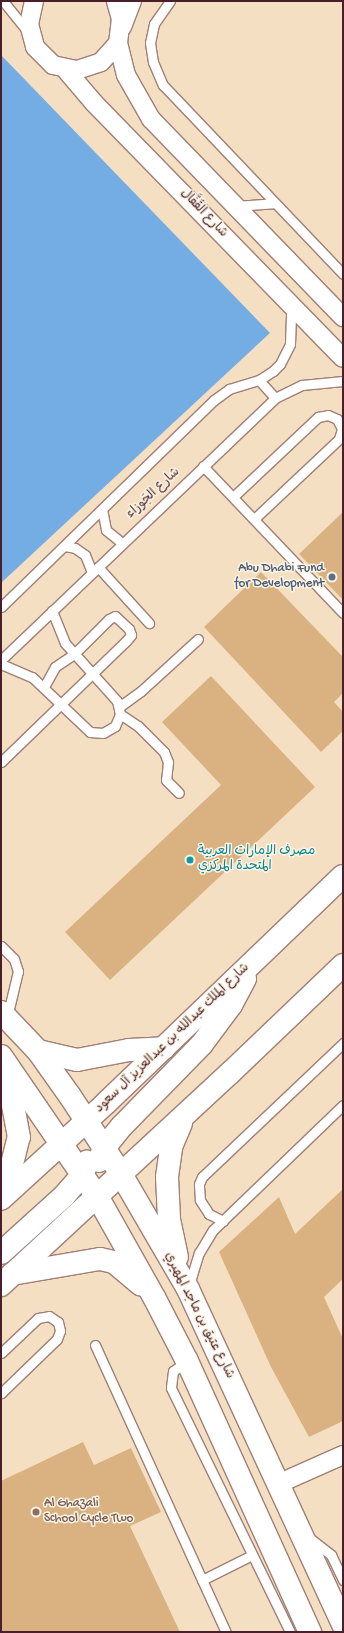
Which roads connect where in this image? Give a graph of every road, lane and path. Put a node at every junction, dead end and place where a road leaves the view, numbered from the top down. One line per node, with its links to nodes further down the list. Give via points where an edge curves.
1 (3, 1): 6 (lane)
2 (34, 1): 6 (street, via 30,12)
3 (116, 1): 7 (street, via 121,19)
4 (132, 1): 7 (street)
5 (170, 1): 9 (lane, via 158,16 151,34 150,53 157,74 170,94)
6 (30, 36): 8 (street, via 43,57)
7 (119, 37): 8 (street, via 101,62 77,70); 10 (street, via 126,75 141,105)
8 (65, 69): 12 (street, شارع القُفَّال, via 94,103)
9 (274, 203): 10 (lane); 11 (lane)
10 (235, 206): 13 (street)
11 (343, 274)
12 (290, 302): 14 (street, شارع القُفَّال); 15 (lane, شارع الجَوزاء, via 292,333 286,354 273,371)
13 (343, 318)
14 (343, 358)
15 (258, 380): 17 (lane); 22 (lane, شارع الجَوزاء, via 223,393)
16 (343, 380): 17 (lane, شارع الجَوزاء, via 302,385)
17 (276, 398): 20 (lane, شارع الجَوزاء)
18 (342, 429): 19 (lane); 21 (lane, via 333,416 318,417)
19 (341, 443): 23 (lane)
20 (203, 466): 21 (lane); 24 (lane, شارع الجَوزاء)
21 (233, 497): 23 (lane)
22 (102, 509): 24 (lane, via 106,530); 25 (lane, شارع الجَوزاء)
23 (254, 519): 29 (lane)
24 (122, 543): 26 (lane, شارع الجَوزاء)
25 (64, 546): 26 (lane, via 76,548 86,555); 27 (lane, شارع الجَوزاء)
26 (95, 569): 28 (lane, شارع الجَوزاء); 30 (lane)
27 (1, 607)
28 (52, 610): 32 (lane, via 60,633); 33 (lane, شارع الجَوزاء)
29 (343, 613)
30 (149, 623)
31 (198, 639): 38 (lane)
32 (74, 654): 35 (lane); 35 (lane, via 115,616 128,629 131,635); 36 (lane, via 55,667)
33 (1, 660)
34 (1, 664): 36 (lane, via 21,670)
35 (92, 674): 37 (lane); 38 (lane)
36 (44, 687): 37 (lane)
37 (60, 704): 38 (lane, via 84,728 96,734 110,731 118,721); 39 (lane)
38 (120, 711): 40 (lane, via 164,752 168,762 166,780)
39 (1, 762)
40 (179, 793)
41 (343, 876): 43 (main road, شارع الملك عبدالله بن عبدالعزيز آل سعود)
42 (1, 946): 45 (lane, via 14,959 18,971)
43 (253, 963): 47 (main road, شارع الملك عبدالله بن عبدالعزيز آل سعود); 54 (main road, via 231,1005 202,1044)
44 (343, 965): 51 (main road)
45 (4, 1015): 48 (main road, شارع عتيق بن ماجد المهيري)
46 (343, 1043): 60 (lane, via 202,1177 200,1200 209,1214)
47 (164, 1048): 48 (main road, via 129,1050 77,1060); 52 (main road, شارع الملك عبدالله بن عبدالعزيز آل سعود)
48 (38, 1051): 52 (main road, شارع عتيق بن ماجد المهيري)
49 (2, 1057): 53 (main road); 57 (main road, via 19,1137 10,1172)
50 (343, 1105): 60 (lane)
51 (190, 1110): 56 (main road); 63 (main road, via 171,1147 167,1177 172,1238)
52 (86, 1121): 53 (main road, شارع الملك عبدالله بن عبدالعزيز آل سعود); 54 (main road, شارع عتيق بن ماجد المهيري); 55 (main road, via 89,1148)
53 (62, 1142): 55 (main road); 59 (main road, شارع الملك عبدالله بن عبدالعزيز آل سعود)
54 (104, 1148): 56 (main road, شارع عتيق بن ماجد المهيري); 58 (main road, via 96,1171)
55 (83, 1174): 58 (main road); 61 (main road, via 64,1196)
56 (121, 1174): 58 (main road); 63 (main road, شارع عتيق بن ماجد المهيري)
57 (1, 1192)
58 (98, 1196): 62 (main road); 64 (main road)
59 (1, 1199)
60 (223, 1221): 63 (lane, via 205,1240)
61 (1, 1253)
62 (7, 1280): 64 (main road, via 75,1262 107,1260 127,1272)
63 (188, 1289): 70 (main road, شارع عتيق بن ماجد المهيري)
64 (155, 1299): 67 (main road)
65 (95, 1345): 73 (lane)
66 (1, 1353): 68 (lane, via 38,1318 49,1316 58,1322 60,1331 57,1340)
67 (187, 1361): 72 (lane, via 173,1371 171,1388); 78 (main road)
68 (1, 1393)
69 (343, 1455): 70 (street)
70 (280, 1483): 71 (main road, شارع عتيق بن ماجد المهيري)
71 (303, 1534): 74 (lane, via 326,1548); 75 (main road, شارع عتيق بن ماجد المهيري)
72 (252, 1555): 73 (lane); 77 (lane)
73 (202, 1580): 76 (lane)
74 (343, 1580)
75 (343, 1624)
76 (226, 1632)
77 (290, 1632)
78 (310, 1632)

